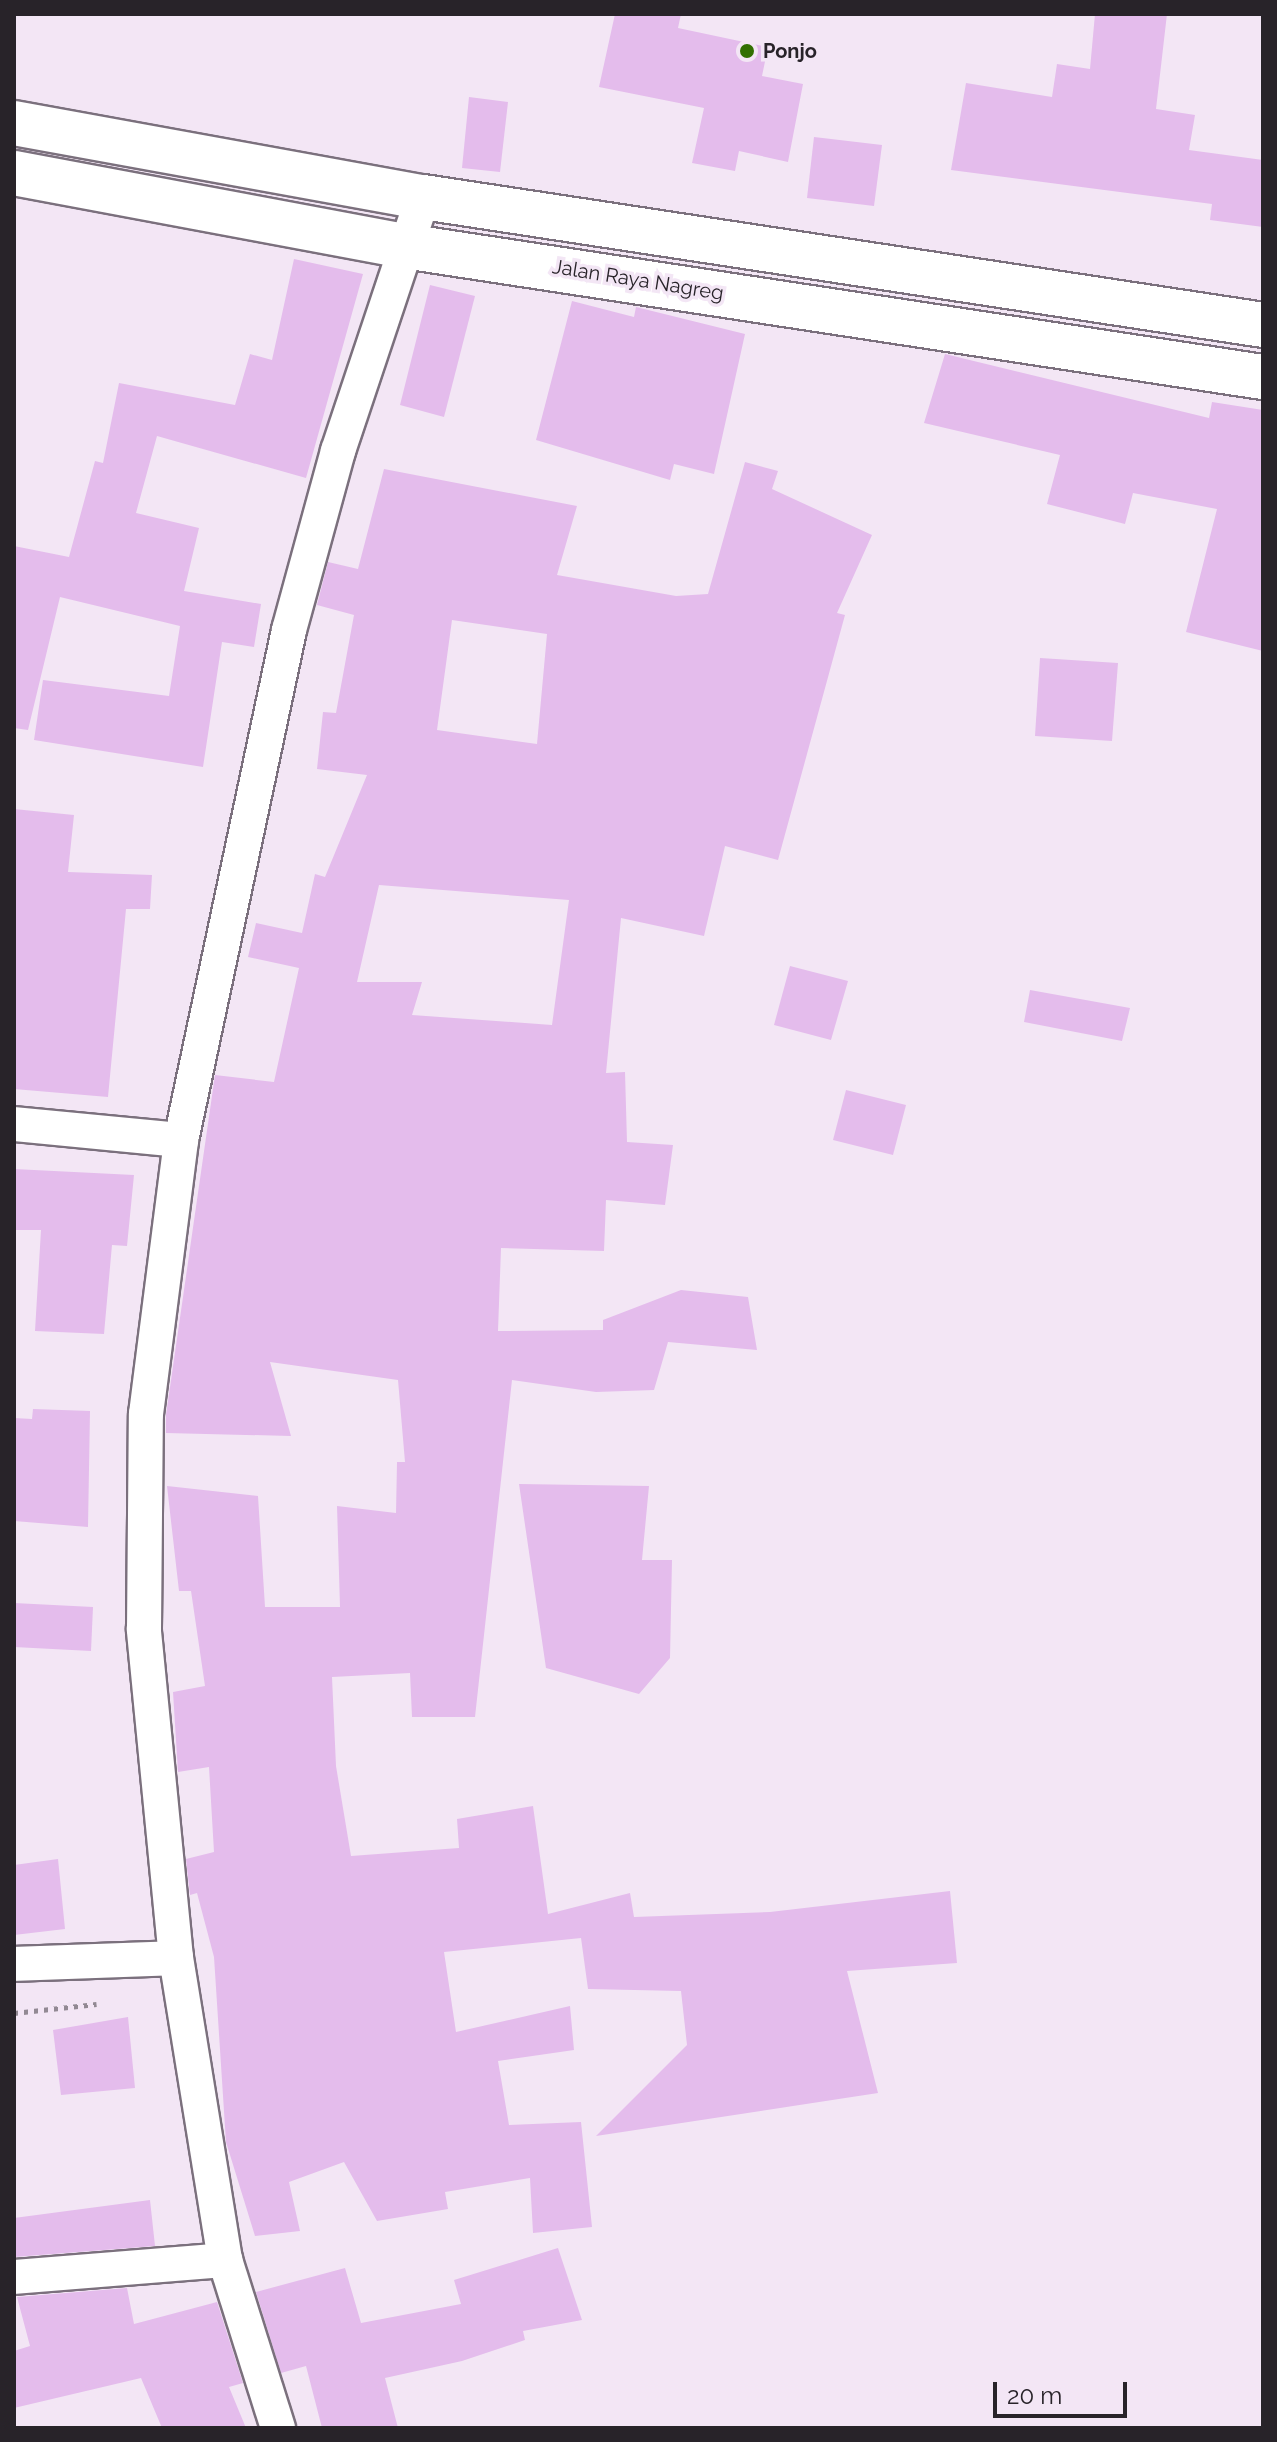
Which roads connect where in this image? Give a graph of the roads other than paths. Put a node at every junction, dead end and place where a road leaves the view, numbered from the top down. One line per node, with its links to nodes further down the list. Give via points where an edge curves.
1 (14, 123): 3 (highway)
2 (14, 173): 4 (highway, Jalan Raya Nagreg)
3 (423, 197): 4 (street); 5 (highway)
4 (411, 247): 6 (highway, Jalan Raya Nagreg); 8 (street, via 342,438 289,630)
5 (1263, 325)
6 (1263, 377)
7 (14, 1124): 8 (street)
8 (181, 1140): 9 (street, via 141,1497 144,1629)
9 (176, 1958): 10 (street); 11 (street)
10 (14, 1964)
11 (225, 2260): 12 (street); 13 (street)
12 (14, 2277)
13 (278, 2428)

